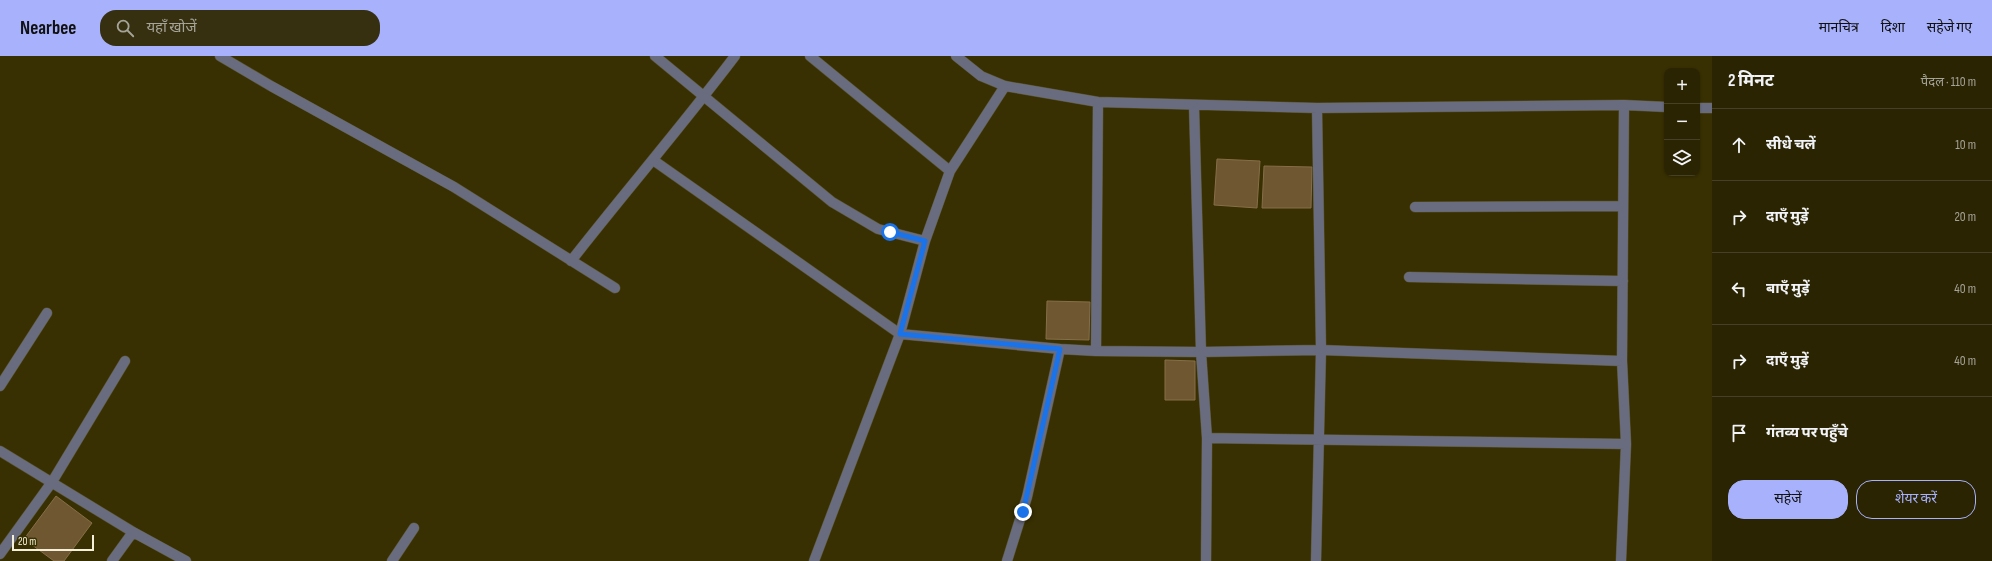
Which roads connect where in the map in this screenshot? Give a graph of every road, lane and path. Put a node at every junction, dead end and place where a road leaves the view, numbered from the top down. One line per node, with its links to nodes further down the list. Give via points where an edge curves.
1 (220, 56): 20 (street, via 454,187)
2 (655, 56): 7 (street)
3 (735, 56): 7 (street)
4 (810, 56): 16 (street)
5 (956, 56): 6 (street, via 981,76)
6 (1005, 86): 8 (street); 16 (street)
7 (704, 97): 15 (street); 19 (street, via 832,202 878,229)
8 (1098, 102): 10 (street); 28 (street)
9 (1624, 105): 11 (street); 12 (street); 17 (street)
10 (1194, 106): 12 (street); 29 (street)
11 (1664, 107)
12 (1318, 108): 27 (street)
13 (1700, 108): 14 (street)
14 (1712, 108)
15 (653, 160): 20 (street); 25 (street)
16 (950, 171): 19 (street)
17 (1623, 206): 18 (street); 22 (street)
18 (1415, 207)
19 (925, 241): 25 (street)
20 (571, 260): 23 (street)
21 (1409, 277): 22 (street)
22 (1623, 281): 31 (street)
23 (616, 288)
24 (47, 314): 32 (street)
25 (900, 334): 26 (street); 44 (street)
26 (1060, 349): 28 (street); 45 (street, via 1027,497)
27 (1321, 350): 29 (street); 31 (street); 34 (street)
28 (1096, 351): 29 (street)
29 (1201, 352): 33 (street)
30 (125, 361): 37 (street)
31 (1622, 361): 35 (street)
32 (0, 386)
33 (1207, 438): 34 (street); 46 (street)
34 (1318, 441): 35 (street); 47 (street)
35 (1626, 444): 48 (street)
36 (0, 451): 37 (street)
37 (52, 482): 39 (street); 40 (street)
38 (414, 528): 43 (street)
39 (133, 532): 41 (street); 42 (street)
40 (0, 554)
41 (112, 561)
42 (186, 561)
43 (392, 561)
44 (814, 561)
45 (1007, 561)
46 (1206, 561)
47 (1316, 561)
48 (1621, 561)

